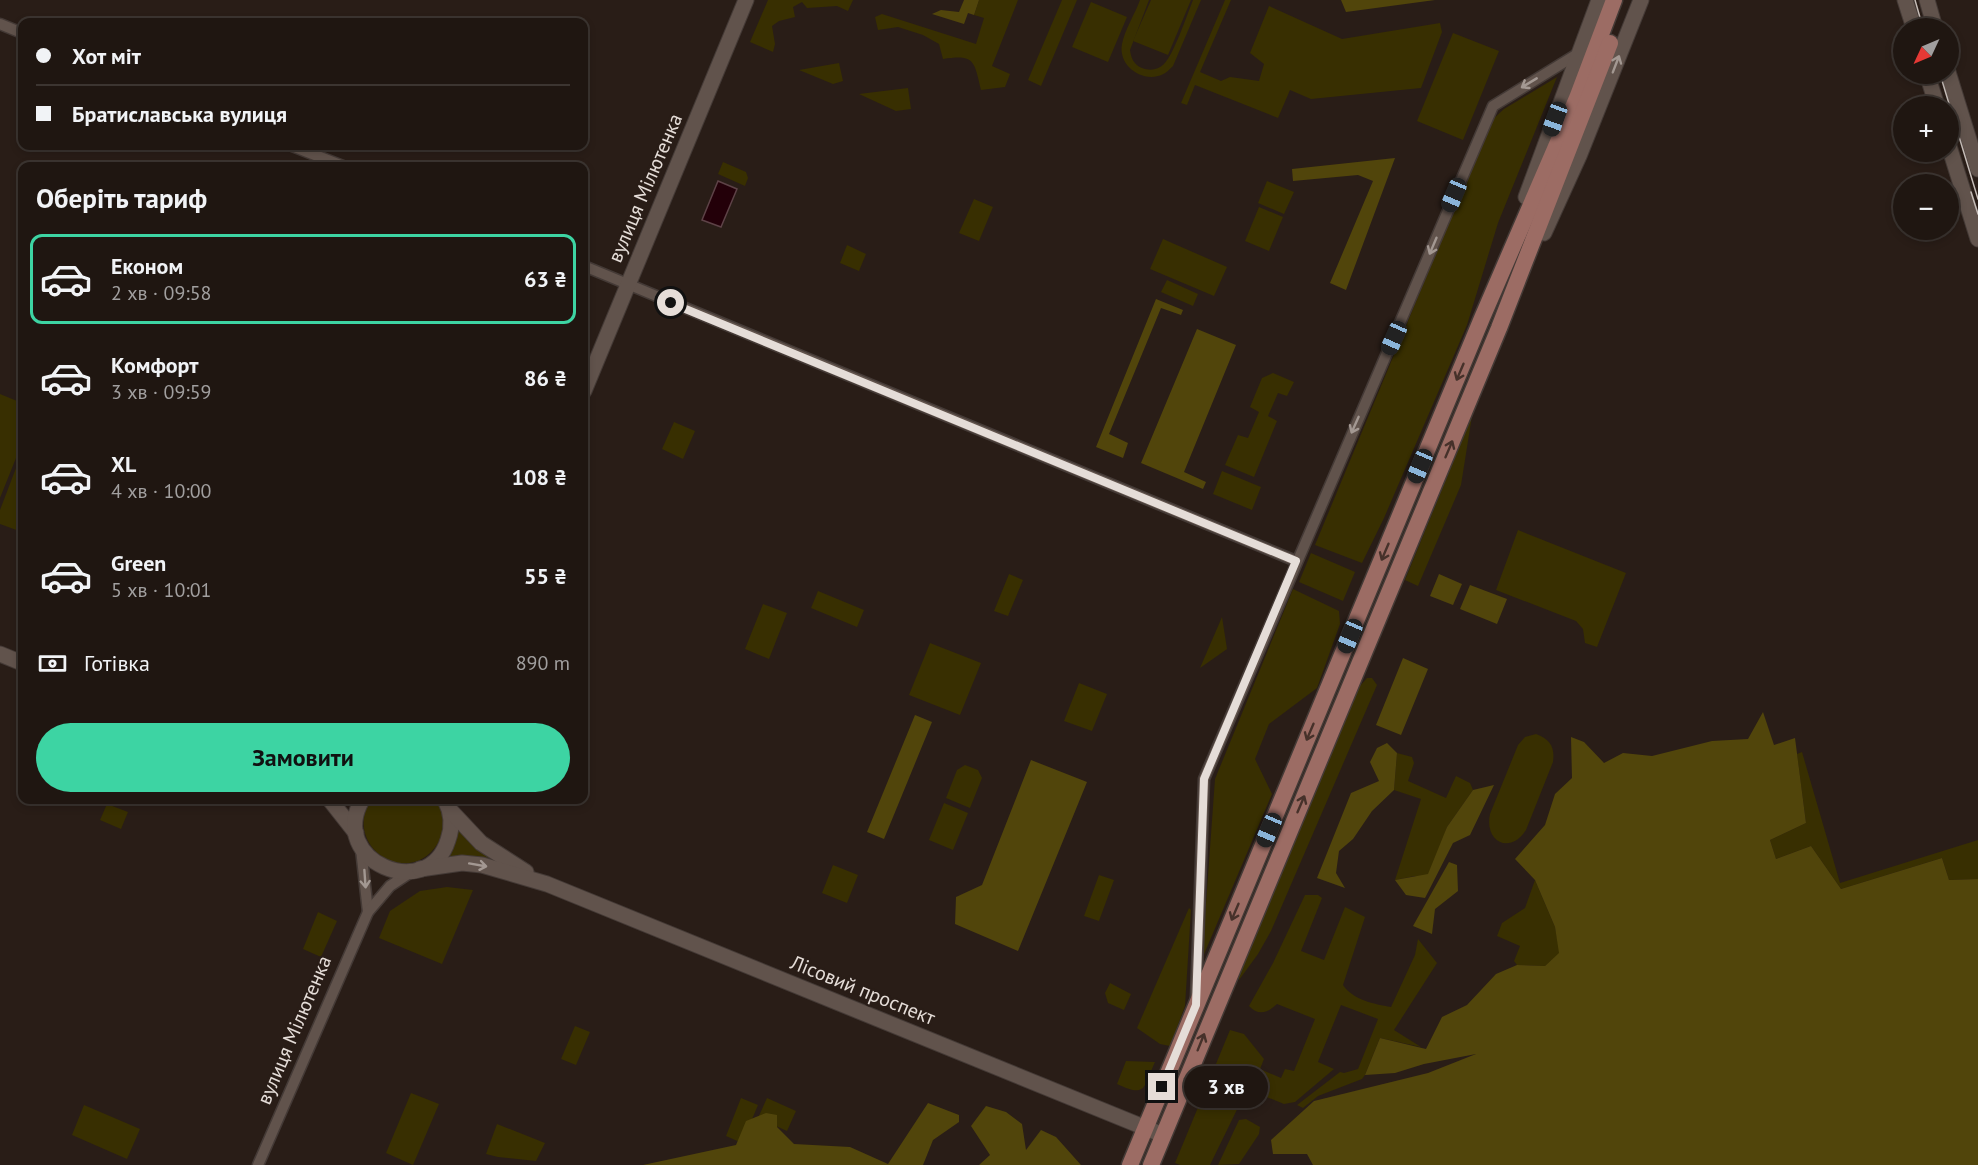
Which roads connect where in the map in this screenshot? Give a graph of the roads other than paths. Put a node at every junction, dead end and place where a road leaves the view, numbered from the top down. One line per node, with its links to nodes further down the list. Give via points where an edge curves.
1 (746, 0): 21 (street, вулиця Мілютенка)
2 (1599, 0): 13 (street)
3 (1614, 0): 12 (main road)
4 (1626, 0): 12 (main road)
5 (1641, 0): 23 (street, one-way to 5, via 1579,156)
6 (1905, 0): 8 (street)
7 (1927, 0): 9 (street)
8 (1911, 18)
9 (1932, 18)
10 (0, 24): 11 (street)
11 (18, 31)
12 (1608, 33): 22 (main road); 23 (main road, via 1588,103)
13 (1579, 53): 22 (street); 25 (street, one-way to 25, via 1493,106)
14 (1952, 84): 18 (street)
15 (302, 150): 16 (street)
16 (334, 162)
17 (1954, 162): 19 (street)
18 (1978, 170)
19 (1978, 239)
20 (588, 268): 21 (street)
21 (627, 285): 24 (street, вулиця Мілютенка); 25 (street)
22 (1482, 318): 35 (main road, one-way to 35)
23 (1500, 328): 37 (main road, one-way to 23)
24 (588, 381)
25 (1296, 561): 35 (street, via 1204,779)
26 (0, 654): 27 (street)
27 (18, 661)
28 (333, 804): 31 (street)
29 (362, 804): 31 (street, via 356,819)
30 (447, 804): 32 (street, via 451,829 448,843 440,856); 33 (street, Лісовий проспект, via 489,849)
31 (359, 840): 32 (street, Лісовий проспект, via 372,861 384,868 397,872); 34 (street, вулиця Мілютенка, one-way to 34)
32 (416, 870): 33 (street, Лісовий проспект, one-way to 33, via 462,863); 34 (street, вулиця Мілютенка, via 390,886)
33 (547, 884): 36 (street, Лісовий проспект)
34 (368, 912): 38 (street, вулиця Мілютенка)
35 (1196, 1005): 36 (main road)
36 (1146, 1128): 37 (street, Лісовий проспект); 39 (main road)
37 (1163, 1135): 40 (main road)
38 (258, 1165)
39 (1130, 1165)
40 (1151, 1165)

